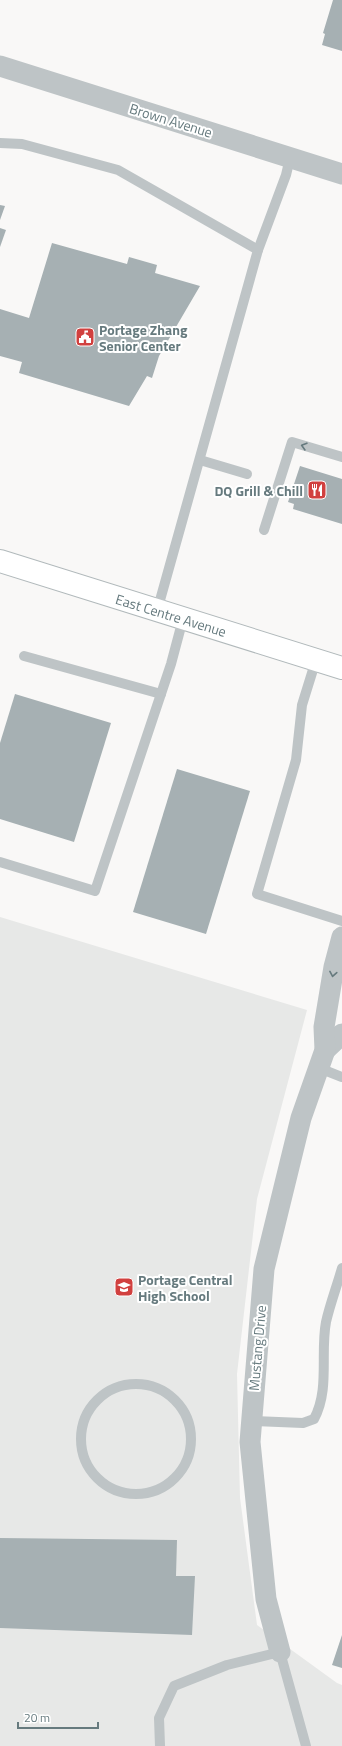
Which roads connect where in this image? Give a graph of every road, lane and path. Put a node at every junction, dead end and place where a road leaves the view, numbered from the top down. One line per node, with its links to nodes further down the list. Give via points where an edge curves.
1 (0, 66): 3 (street, Brown Avenue)
2 (0, 143): 5 (lane, via 22,144 118,170)
3 (290, 158): 4 (street, Brown Avenue); 5 (lane)
4 (342, 174)
5 (258, 250): 7 (lane)
6 (342, 456): 9 (lane, one-way to 9, via 292,442)
7 (200, 460): 8 (lane); 11 (lane)
8 (247, 474)
9 (264, 530)
10 (0, 561): 11 (main road, East Centre Avenue)
11 (157, 611): 12 (main road, East Centre Avenue)
12 (184, 619): 14 (main road, East Centre Avenue); 16 (lane)
13 (24, 656): 16 (lane)
14 (316, 660): 15 (main road, East Centre Avenue); 18 (lane, via 302,705 296,760 257,894)
15 (342, 668)
16 (161, 694): 17 (lane, via 95,891)
17 (0, 862)
18 (342, 921)
19 (342, 936): 21 (street, Mustang Drive, one-way to 21, via 324,1027)
20 (342, 1034): 21 (street, Mustang Drive)
21 (322, 1059): 22 (lane); 24 (street, Mustang Drive, via 301,1118 264,1270)
22 (342, 1077)
23 (342, 1268): 24 (lane, via 326,1322 321,1398 314,1419 303,1423)
24 (251, 1421): 26 (street, Mustang Drive, via 250,1442 266,1599)
25 (127, 1493): 25 (lane, via 145,1493 162,1487 177,1476 187,1461 191,1444 190,1426 183,1409 170,1396 155,1387 137,1384 119,1387 103,1395 90,1408 83,1425 82,1443 86,1460 96,1476 110,1487)
26 (280, 1652): 27 (lane, via 226,1665 174,1686 159,1718); 28 (lane, Mustang Drive)
27 (160, 1746)
28 (306, 1746)

